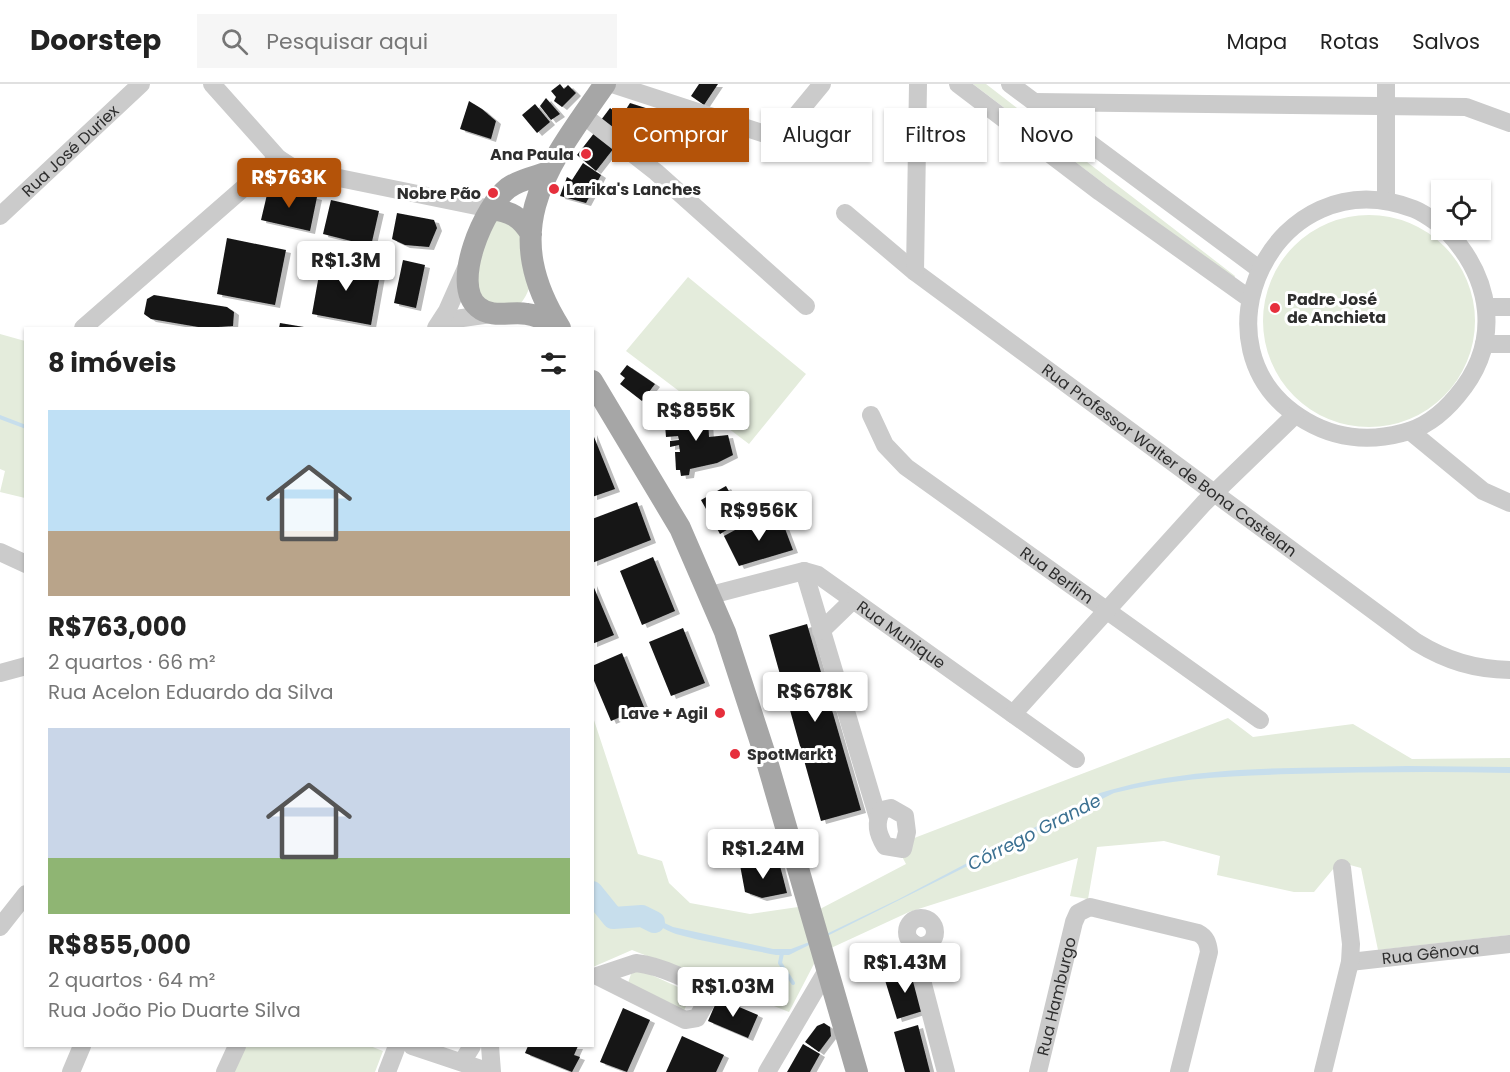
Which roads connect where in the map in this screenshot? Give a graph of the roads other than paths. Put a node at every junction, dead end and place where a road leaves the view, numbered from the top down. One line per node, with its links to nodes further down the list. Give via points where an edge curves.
1 (141, 84): 21 (street, Rua José Duriex)
2 (212, 84): 14 (street)
3 (604, 84): 12 (main road)
4 (612, 84): 5 (street, via 765,134 776,134 791,124)
5 (822, 84)
6 (918, 84): 27 (street)
7 (958, 84): 17 (street)
8 (1010, 84): 10 (street)
9 (1386, 84): 11 (street)
10 (1034, 102): 11 (street); 15 (street)
11 (1386, 105): 13 (street, via 1466,107); 18 (street)
12 (583, 115): 16 (main road); 30 (street, via 656,172)
13 (1510, 123)
14 (278, 158): 19 (street, via 306,172); 36 (street)
15 (1120, 167): 17 (street); 26 (street)
16 (546, 172): 19 (main road, via 508,188); 23 (main road)
17 (1100, 192): 29 (street)
18 (1386, 201): 22 (street); 26 (street, via 1355,200 1316,212 1275,243)
19 (491, 209): 23 (main road, via 513,214); 25 (main road)
20 (845, 213): 27 (street, Rua Professor Walter de Bona Castelan)
21 (0, 216)
22 (1431, 219)
23 (531, 234): 28 (main road, via 531,261)
24 (1455, 240): 31 (street, via 1479,276)
25 (466, 266): 33 (main road, via 472,300); 35 (street)
26 (1259, 269): 29 (street)
27 (915, 272): 44 (street, Rua Professor Walter de Bona Castelan)
28 (537, 285): 34 (main road, via 527,307); 37 (main road)
29 (1250, 298): 42 (street, via 1249,331 1256,363 1272,392)
30 (806, 306)
31 (1486, 307): 32 (street); 38 (street)
32 (1510, 307)
33 (491, 314): 34 (main road); 35 (street)
34 (516, 314): 37 (main road, via 527,314)
35 (439, 325)
36 (84, 327)
37 (559, 327)
38 (1484, 344): 39 (street); 43 (street, via 1470,381 1444,411)
39 (1510, 344)
40 (594, 384): 49 (main road, via 671,512)
41 (871, 415): 51 (street, Rua Berlim, via 896,459)
42 (1295, 415): 43 (street, via 1322,430 1351,438 1381,439); 44 (street)
43 (1410, 431): 45 (street, via 1482,490)
44 (1213, 494): 51 (street); 54 (street, Rua Professor Walter de Bona Castelan, via 1437,655 1461,664)
45 (1510, 503)
46 (0, 552): 47 (street)
47 (24, 563)
48 (804, 571): 49 (street); 50 (street, Rua Munique, via 818,575); 52 (street)
49 (711, 595): 65 (main road, via 752,713)
50 (853, 600): 52 (street); 56 (street, Rua Munique)
51 (1105, 610): 56 (street); 57 (street, Rua Berlim)
52 (821, 631): 59 (street)
53 (24, 667): 55 (street)
54 (1510, 670)
55 (0, 673)
56 (1013, 714): 58 (street, Rua Munique)
57 (1260, 720)
58 (1076, 759)
59 (878, 818)
60 (1342, 868): 66 (street)
61 (24, 897): 62 (street)
62 (0, 927)
63 (912, 942): 81 (street)
64 (1510, 944): 66 (street, Rua Gênova)
65 (825, 960): 79 (street); 80 (main road)
66 (1350, 962): 84 (street)
67 (595, 977): 67 (street, via 685,1020 697,1018 708,999 700,987 650,964 636,963)
68 (82, 1047): 75 (street)
69 (237, 1047): 76 (street)
70 (397, 1047): 77 (street)
71 (415, 1047): 74 (street)
72 (471, 1047): 74 (street)
73 (490, 1047): 78 (street)
74 (462, 1062): 78 (street)
75 (71, 1072)
76 (225, 1072)
77 (387, 1072)
78 (491, 1072)
79 (767, 1072)
80 (856, 1072)
81 (946, 1072)
82 (1038, 1072): 83 (street, Rua Hamburgo, via 1074,922 1078,913 1090,907 1198,933 1208,943)
83 (1179, 1072)
84 (1323, 1072)

